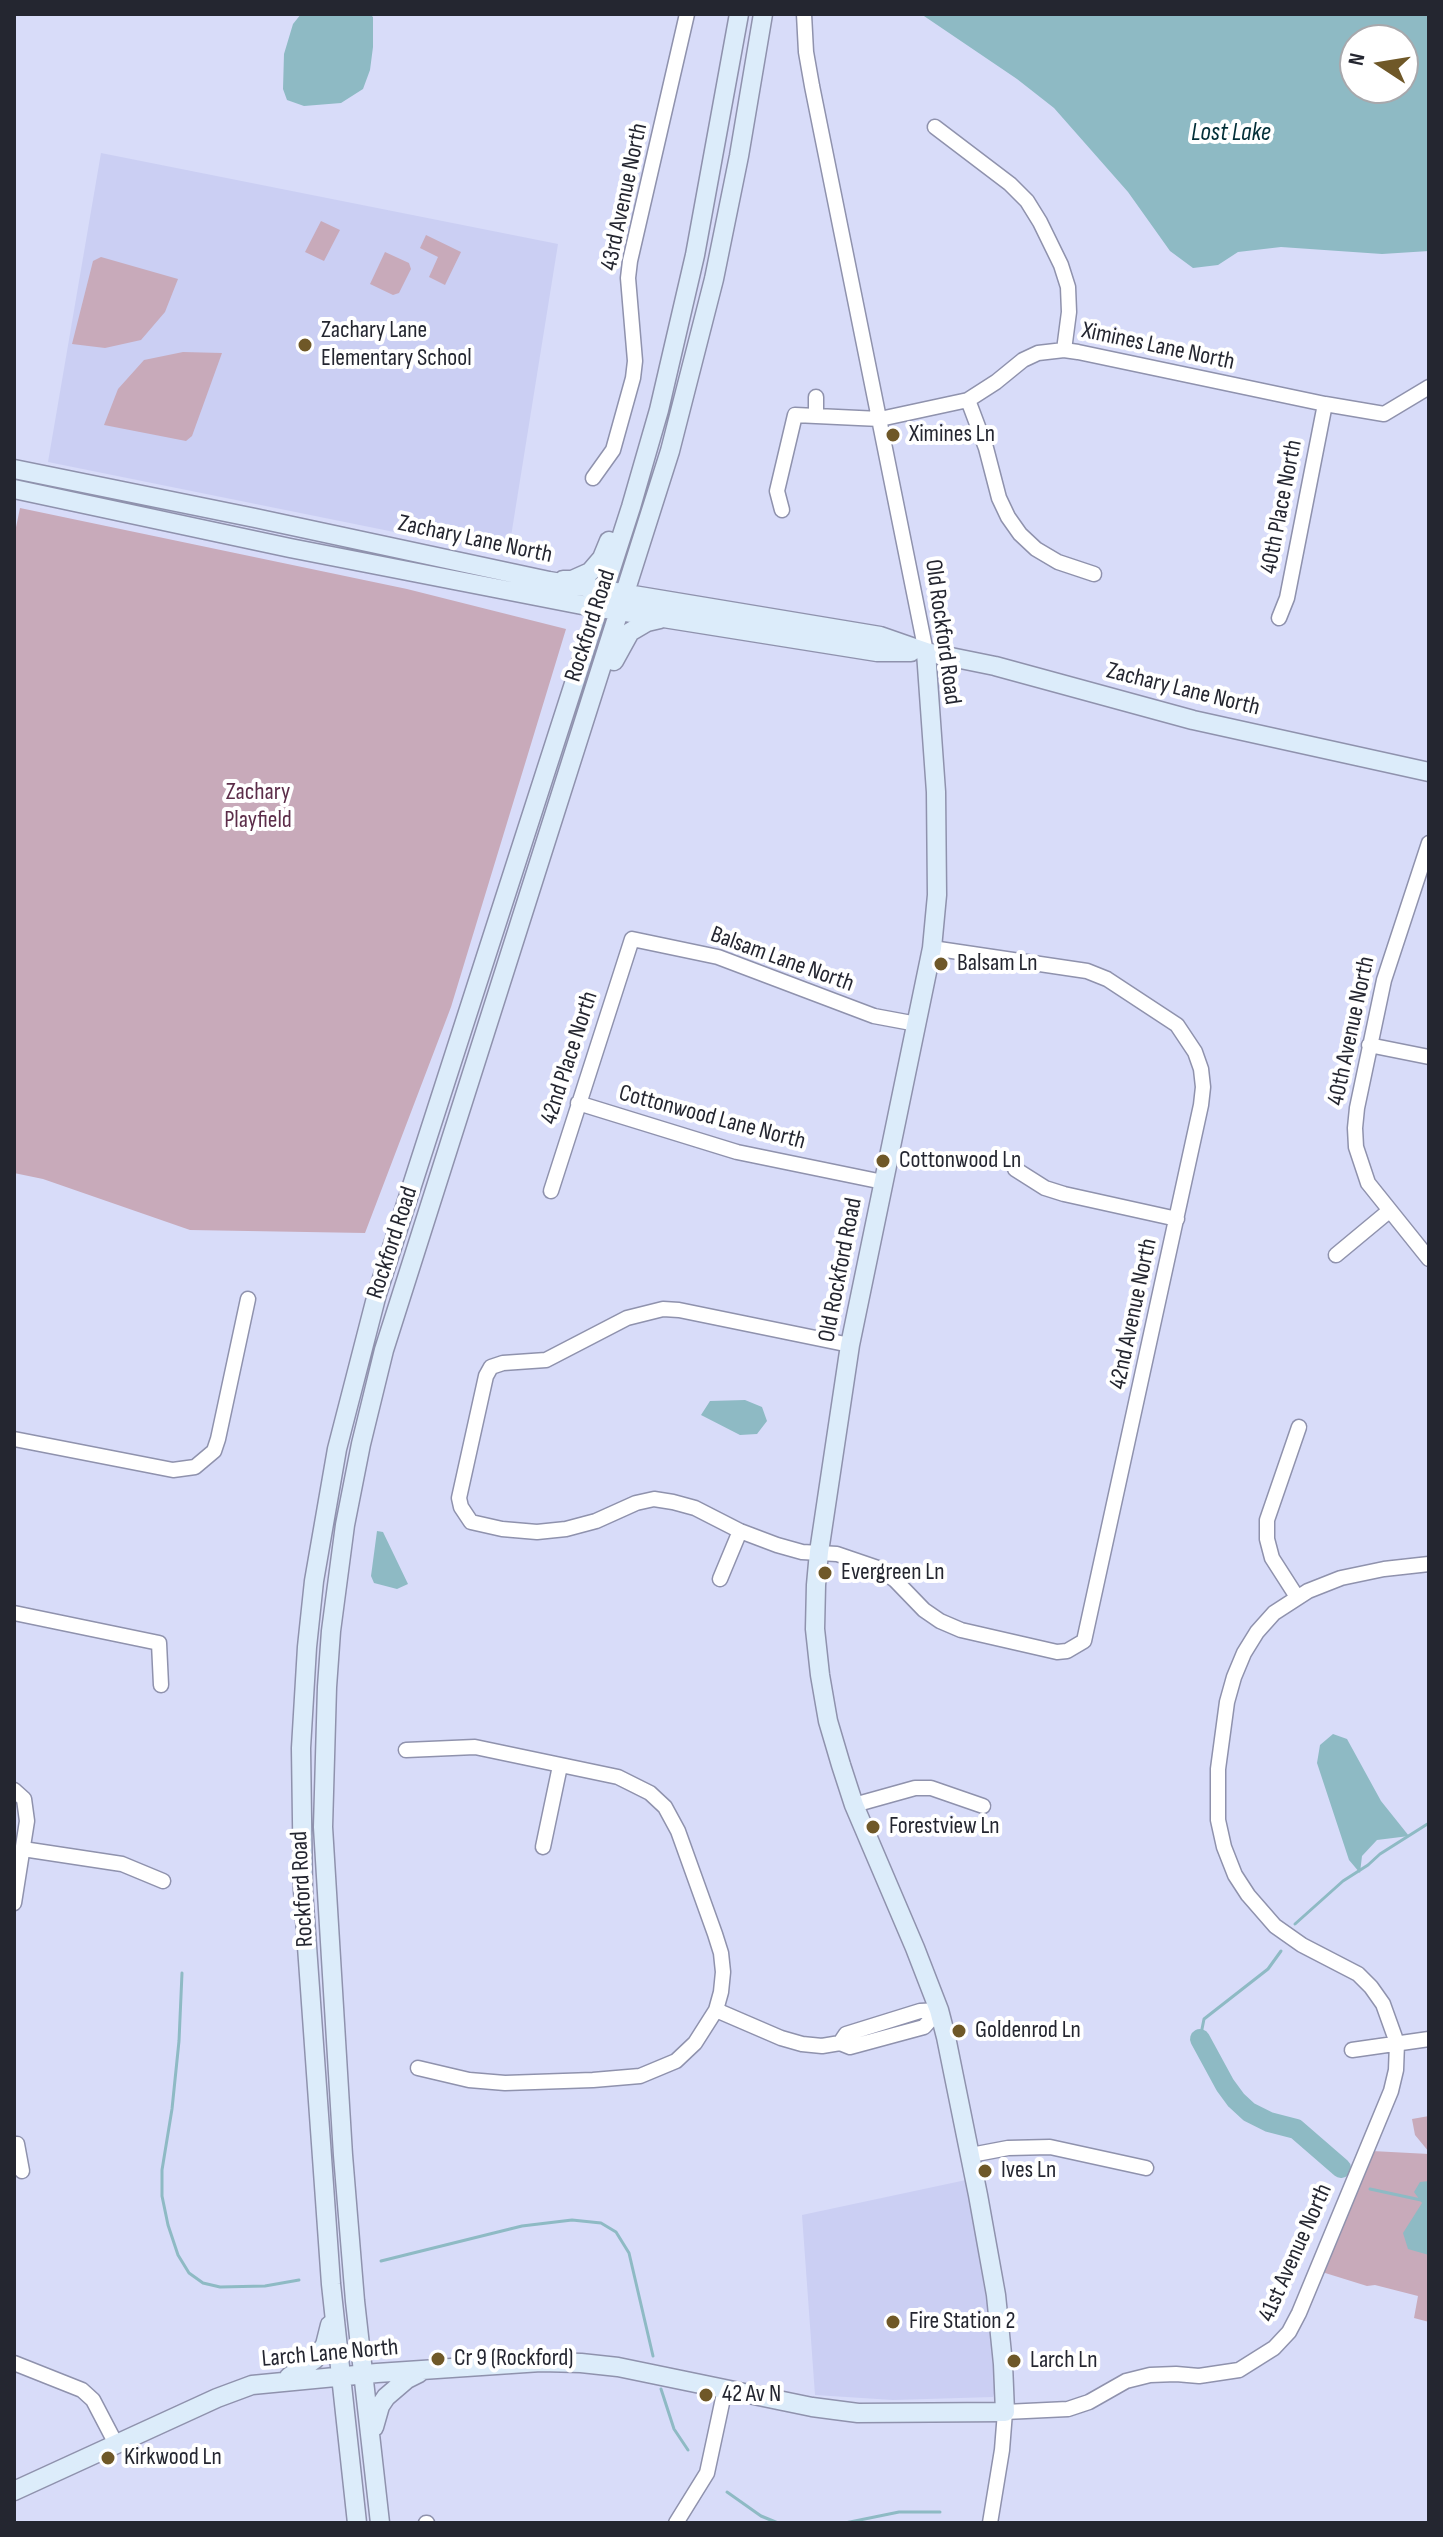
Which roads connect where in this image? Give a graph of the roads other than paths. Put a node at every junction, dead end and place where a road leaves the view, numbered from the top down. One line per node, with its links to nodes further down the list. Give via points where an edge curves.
1 (687, 14): 15 (street, 43rd Avenue North, via 630,261 633,378 613,450)
2 (739, 14): 14 (main road, Rockford Road, via 695,255)
3 (763, 14): 21 (main road, Rockford Road, via 702,332)
4 (804, 14): 12 (street, Old Rockford Road, via 812,86)
5 (935, 127): 6 (street, via 1010,184 1040,222 1068,287)
6 (1064, 350): 9 (street, Ximines Lane North, via 1023,360); 10 (street, Ximines Lane North)
7 (1429, 387): 10 (street, Ximines Lane North, via 1384,414)
8 (816, 397): 11 (street)
9 (968, 400): 12 (street, Ximines Lane North); 18 (street, via 999,498 1020,534 1058,562)
10 (1325, 404): 25 (street, 40th Place North)
11 (816, 416): 12 (street, Ximines Lane North); 17 (street, via 795,415 777,491)
12 (880, 419): 27 (street, Old Rockford Road)
13 (14, 469): 19 (main road, Zachary Lane North)
14 (642, 469): 19 (main road, via 602,558 590,572 572,580); 20 (main road, Rockford Road)
15 (593, 478)
16 (14, 489): 22 (main road, Zachary Lane North)
17 (782, 510)
18 (1094, 574)
19 (549, 581): 20 (main road, Zachary Lane North)
20 (604, 589): 21 (main road, Zachary Lane North); 22 (main road, Rockford Road)
21 (627, 593): 23 (main road, Rockford Road); 26 (main road, Zachary Lane North)
22 (598, 608): 23 (main road, Zachary Lane North); 75 (main road, Rockford Road, via 377,1294 327,1496 304,1690 300,1813)
23 (621, 611): 24 (main road, Zachary Lane North); 29 (main road, Rockford Road)
24 (663, 618): 26 (main road, Zachary Lane North); 29 (main road, via 639,625 621,644 580,773)
25 (1279, 618)
26 (804, 632): 27 (main road, Zachary Lane North, via 877,652)
27 (926, 652): 28 (main road, Zachary Lane North, via 1193,720); 33 (main road, Old Rockford Road, via 936,792)
28 (1429, 772)
29 (563, 787): 78 (main road, Rockford Road, via 384,1350 353,1482 334,1603 323,1827)
30 (1429, 843): 31 (street, 40th Avenue North)
31 (1424, 874): 35 (street, 40th Avenue North, via 1390,956)
32 (632, 939): 34 (street, Balsam Lane North, via 718,957 863,1013); 37 (street, 42nd Place North)
33 (932, 948): 34 (main road, Old Rockford Road); 42 (street, 42nd Avenue North, via 1087,971 1167,1018 1186,1036 1203,1087)
34 (917, 1024): 39 (main road, Old Rockford Road)
35 (1369, 1045): 36 (street); 41 (street, 40th Avenue North, via 1356,1147 1368,1183)
36 (1429, 1057)
37 (578, 1103): 39 (street, Cottonwood Lane North, via 737,1152); 40 (street, 42nd Place North)
38 (1015, 1169): 42 (street, via 1045,1188)
39 (883, 1182): 46 (main road, Old Rockford Road)
40 (551, 1191)
41 (1389, 1211): 43 (street); 44 (street, 40th Avenue North)
42 (1177, 1219): 50 (street, 42nd Avenue North, via 1084,1641 1057,1652 961,1630 924,1610 878,1568)
43 (1336, 1255)
44 (1429, 1259)
45 (248, 1299): 48 (street, via 218,1439 214,1451 195,1467 173,1470)
46 (850, 1345): 49 (street, via 663,1309 627,1318 546,1360 491,1367 459,1498 471,1522 537,1532 566,1529 654,1499 695,1508); 50 (main road, Old Rockford Road)
47 (1299, 1427): 53 (street, via 1267,1520 1272,1558)
48 (14, 1439)
49 (740, 1531): 50 (street, via 802,1552); 52 (street)
50 (819, 1552): 59 (main road, Old Rockford Road, via 815,1629 820,1675)
51 (1429, 1564): 53 (street, 41st Avenue North, via 1341,1578)
52 (720, 1579)
53 (1297, 1597): 68 (street, 41st Avenue North, via 1257,1632 1234,1677 1218,1769 1224,1847 1235,1875 1275,1926 1358,1974 1371,1987)
54 (14, 1613): 55 (street, via 159,1643)
55 (161, 1685)
56 (406, 1750): 57 (street, via 475,1747)
57 (560, 1766): 61 (street); 65 (street, via 629,1781 665,1807 721,1953)
58 (14, 1790): 62 (street, via 27,1809)
59 (854, 1805): 60 (street, via 923,1788); 66 (main road, Old Rockford Road)
60 (983, 1806)
61 (543, 1847)
62 (23, 1849): 63 (street, via 122,1864); 64 (street)
63 (163, 1881)
64 (14, 1903)
65 (716, 2010): 66 (street, via 802,2044 850,2047 924,2027); 70 (street, via 682,2056 640,2076 505,2083)
66 (939, 2010): 72 (main road, Old Rockford Road)
67 (1429, 2039): 68 (street)
68 (1397, 2043): 69 (street); 82 (street, 41st Avenue North, via 1386,2105 1299,2313 1274,2348 1239,2370 1150,2375 1068,2409)
69 (1352, 2050)
70 (418, 2068)
71 (14, 2144): 74 (street)
72 (971, 2155): 73 (street, via 1050,2147); 82 (main road, Old Rockford Road, via 1001,2332)
73 (1146, 2168)
74 (22, 2171)
75 (334, 2310): 79 (main road, Rockford Road); 80 (main road, via 325,2345 315,2359)
76 (14, 2363): 84 (street, via 82,2390)
77 (434, 2370): 78 (main road, Larch Lane North); 81 (main road, Larch Lane North, via 581,2363); 83 (main road, via 407,2379 386,2397)
78 (363, 2374): 79 (main road, Larch Lane North); 83 (main road, Rockford Road)
79 (340, 2376): 80 (main road, Larch Lane North); 86 (main road, Rockford Road)
80 (277, 2381): 84 (main road, Larch Lane North, via 217,2398)
81 (725, 2389): 82 (main road, Larch Lane North, via 858,2413); 88 (street, via 707,2473)
82 (1005, 2412): 89 (street, Old Rockford Road)
83 (371, 2441): 87 (main road, Rockford Road)
84 (116, 2444): 85 (main road, Larch Lane North)
85 (14, 2491)
86 (357, 2523)
87 (380, 2523)
88 (676, 2523)
89 (990, 2523)

